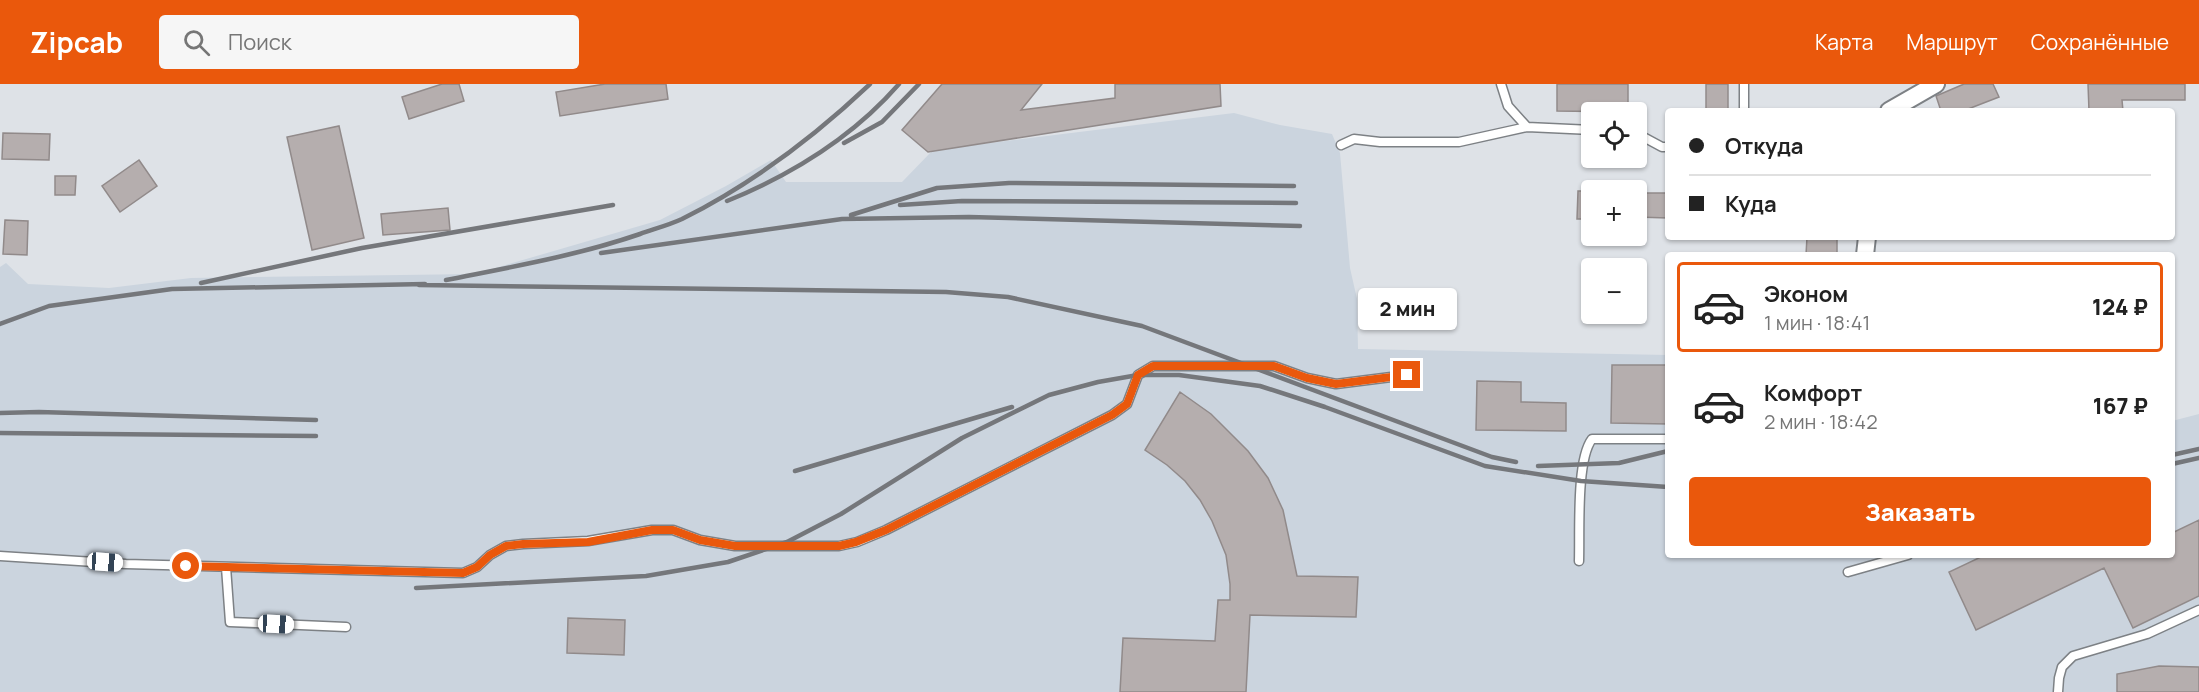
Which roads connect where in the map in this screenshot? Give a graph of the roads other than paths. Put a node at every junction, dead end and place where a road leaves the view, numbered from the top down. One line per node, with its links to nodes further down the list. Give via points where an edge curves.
1 (1501, 84): 6 (lane, via 1508,106)
2 (1744, 84): 4 (lane)
3 (1936, 84): 5 (street)
4 (1744, 108)
5 (1894, 108)
6 (1527, 127): 7 (lane); 9 (lane, via 1459,142 1354,139)
7 (1581, 129)
8 (1647, 139): 10 (lane)
9 (1341, 145)
10 (1665, 147)
11 (1407, 375): 16 (lane, via 1336,384 1274,366 1153,366 1138,375 1127,404 1112,415 886,530 839,546 735,546 673,530 652,530 588,542 506,546 463,573)
12 (1665, 439): 15 (lane, via 1592,439 1586,446 1581,465)
13 (0, 556): 16 (lane)
14 (1897, 558): 17 (lane)
15 (1580, 561)
16 (226, 567): 19 (lane, via 230,622)
17 (1848, 572)
18 (2199, 610): 20 (lane, via 2147,634 2073,656 2062,667)
19 (346, 627)
20 (2058, 692)

